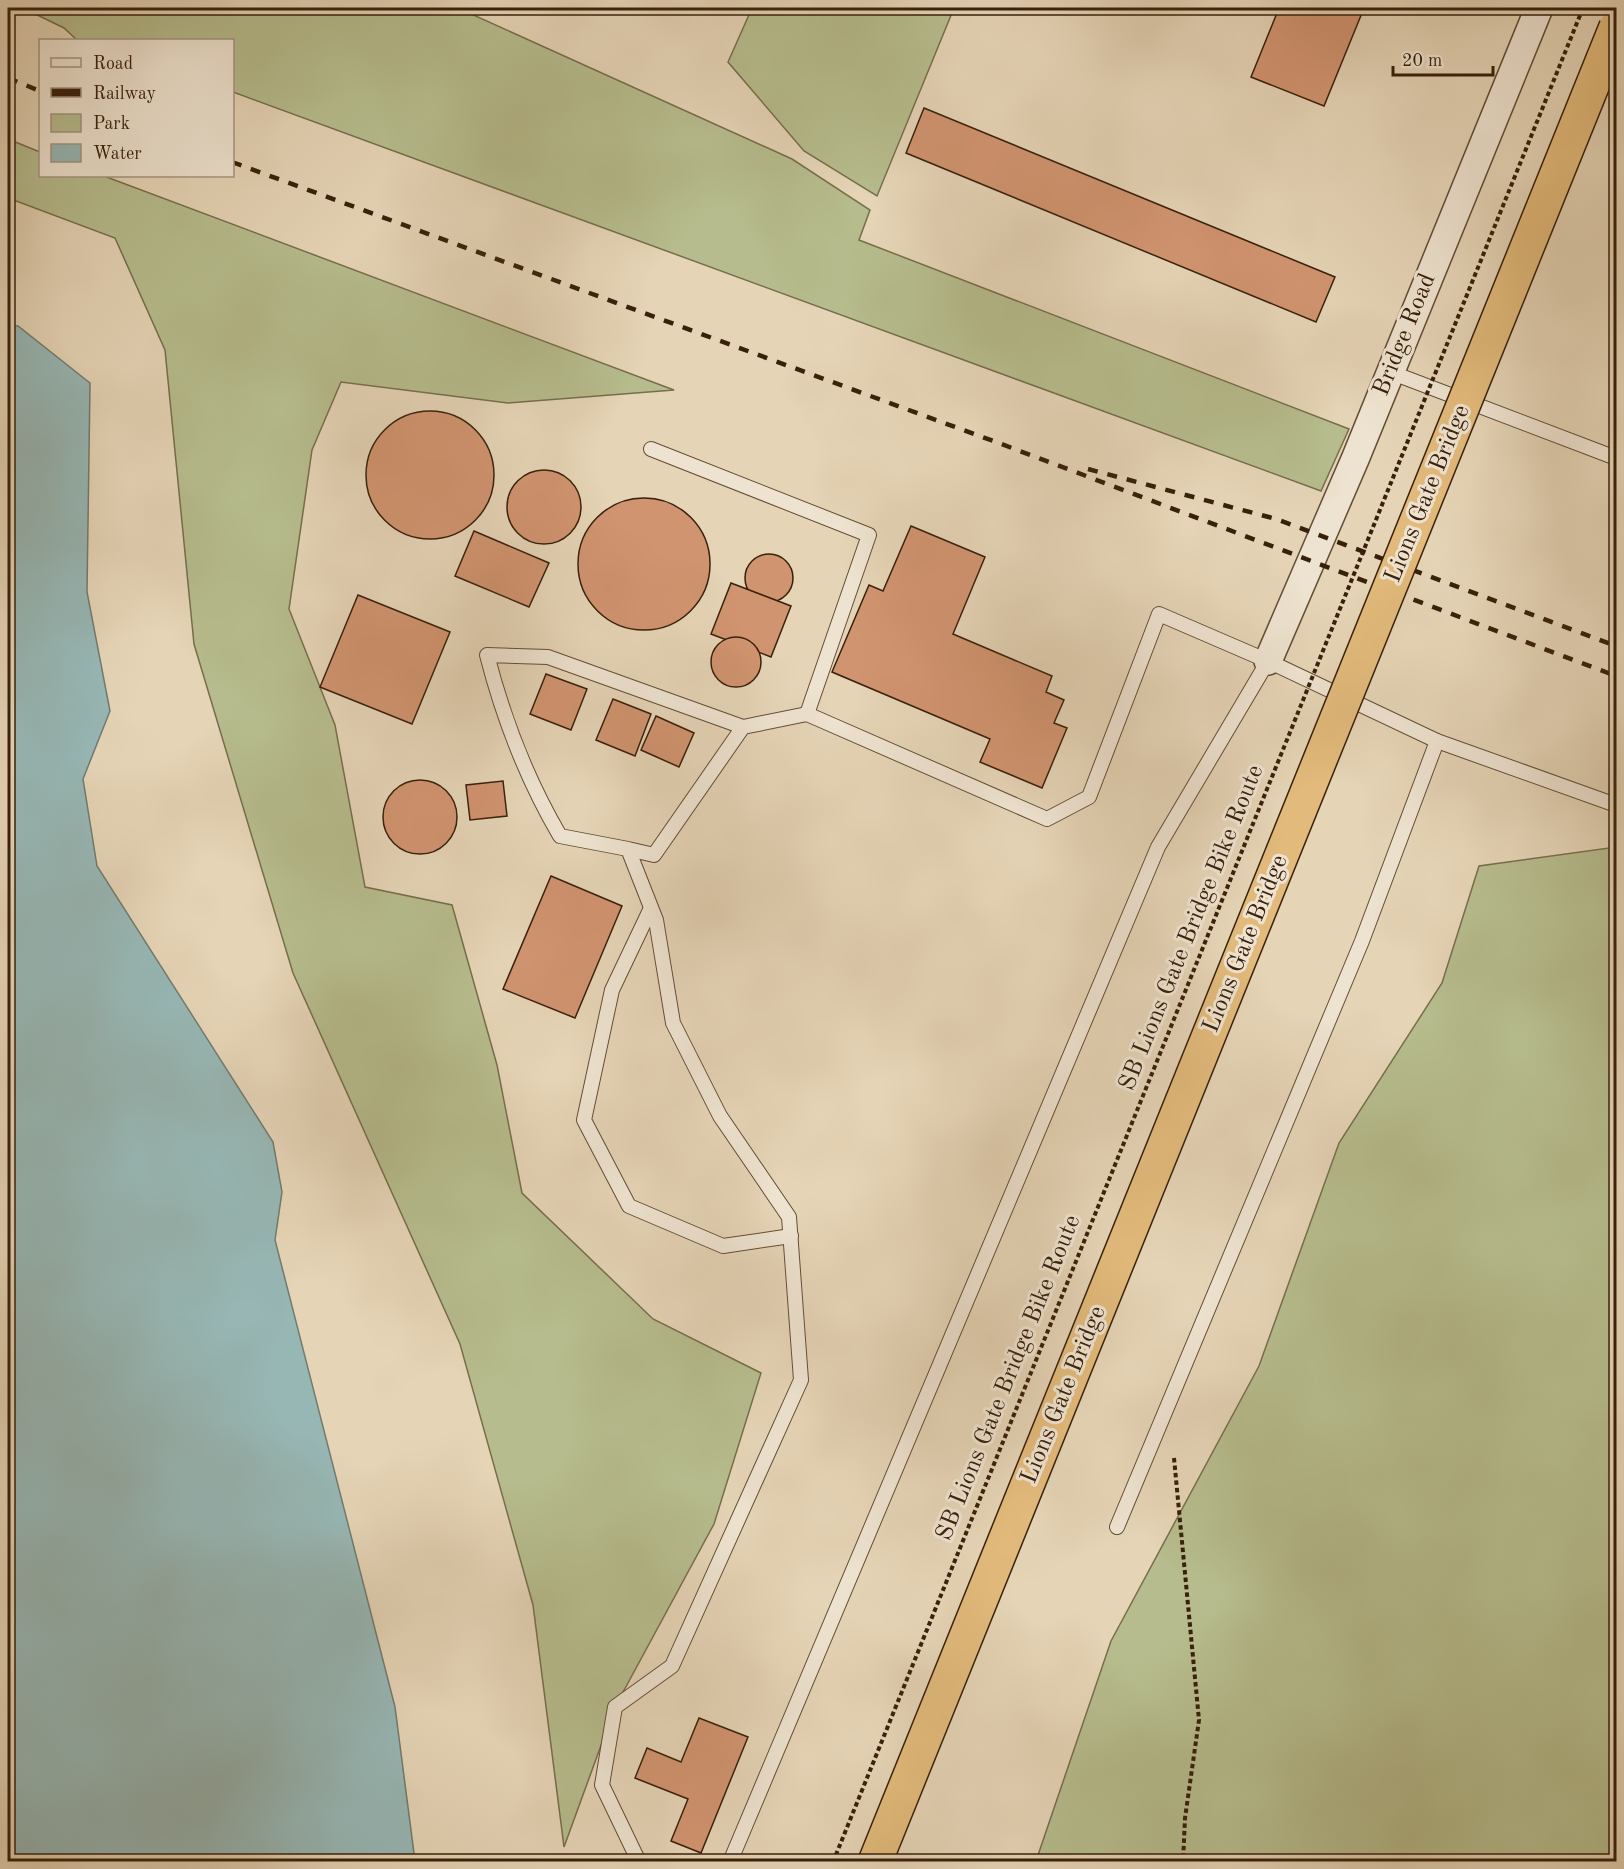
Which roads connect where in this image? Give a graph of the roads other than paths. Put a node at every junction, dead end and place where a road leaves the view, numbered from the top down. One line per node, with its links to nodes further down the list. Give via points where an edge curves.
1 (1539, 8): 3 (street, Bridge Road)
2 (1617, 27): 17 (highway, Lions Gate Bridge, bridge)
3 (1390, 372): 5 (lane); 6 (street, Bridge Road)
4 (651, 449): 7 (lane, via 869,535)
5 (1617, 458)
6 (1268, 661): 7 (lane, via 1159,615 1089,797 1047,819); 9 (lane); 16 (lane, via 1158,847)
7 (807, 714): 8 (lane)
8 (743, 726): 11 (lane, via 654,855); 11 (lane, via 548,657 488,656 503,716 536,794 560,836)
9 (1437, 741): 10 (lane); 14 (lane, via 1362,941)
10 (1617, 805)
11 (628, 849): 12 (lane)
12 (651, 908): 13 (lane, via 673,1023 720,1116 789,1217); 13 (lane, via 612,990 584,1120 629,1206 723,1246)
13 (791, 1236): 15 (lane, via 801,1380 672,1666 615,1707 602,1785)
14 (1117, 1527)
15 (639, 1862)
16 (730, 1862)
17 (875, 1862)

